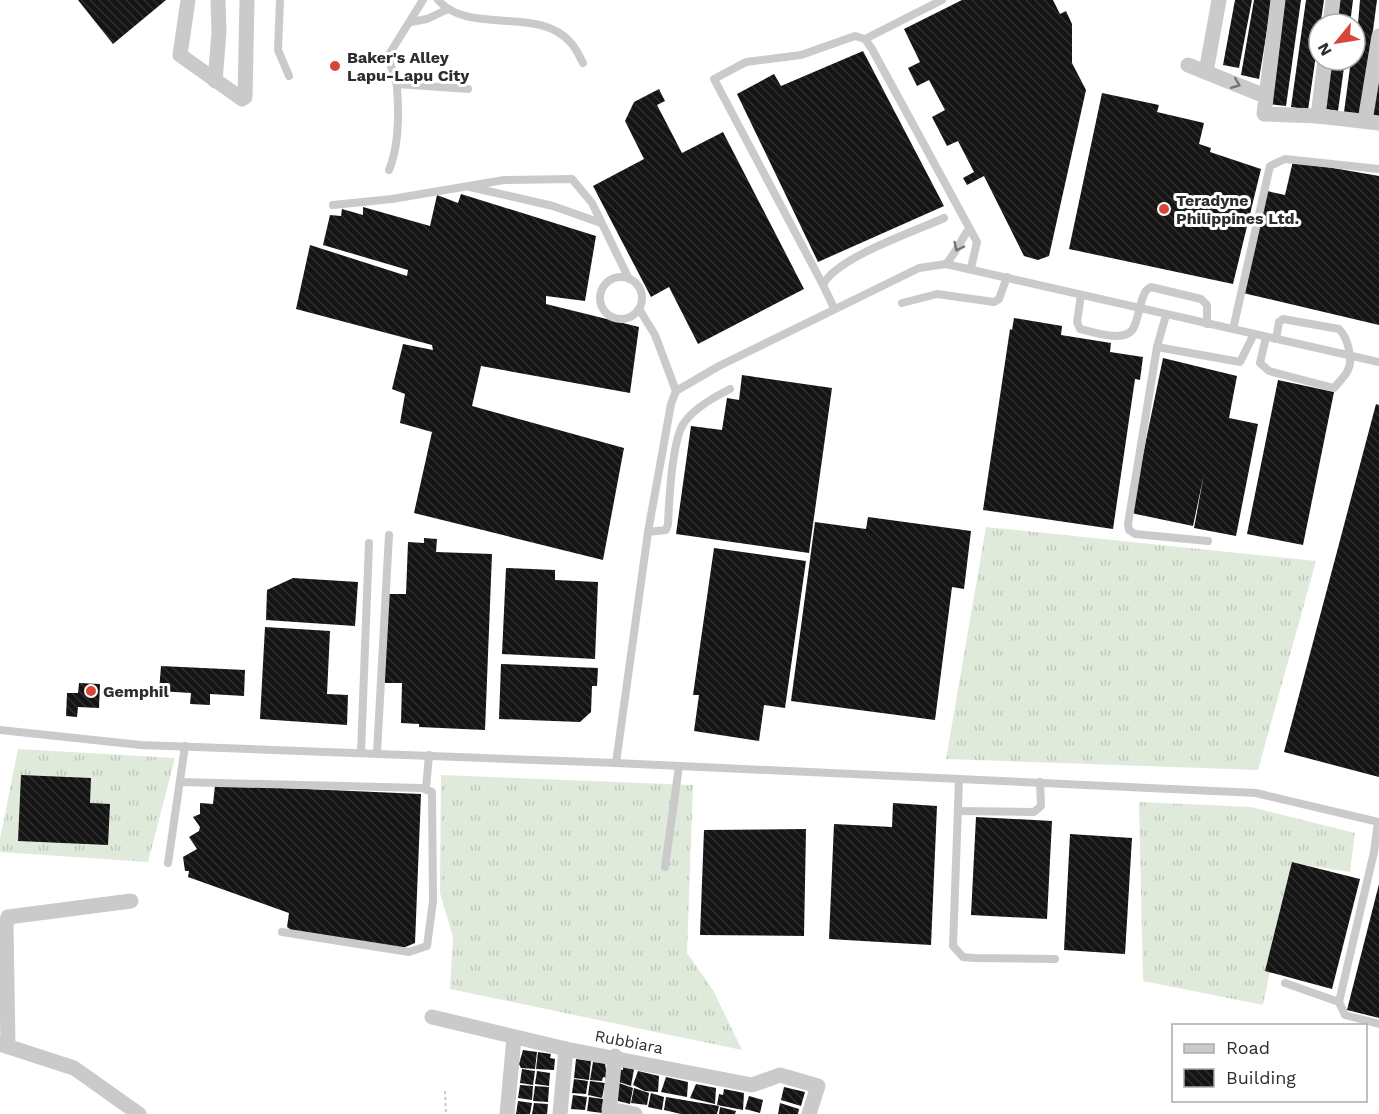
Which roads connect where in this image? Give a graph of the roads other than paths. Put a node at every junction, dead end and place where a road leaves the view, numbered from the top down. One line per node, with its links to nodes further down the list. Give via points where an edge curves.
1 (188, 0): 19 (street, via 180,56)
2 (218, 0): 19 (street)
3 (247, 0): 19 (street, via 245,97 242,99)
4 (280, 0): 18 (lane, via 278,50)
5 (423, 0): 11 (lane)
6 (438, 0): 10 (lane)
7 (942, 0): 13 (lane)
8 (1219, 0): 16 (street)
9 (1278, 0): 22 (street)
10 (447, 10): 11 (lane); 14 (lane, via 463,16 528,22 553,31 570,41)
11 (411, 22): 20 (lane, via 388,56)
12 (1379, 36): 24 (street)
13 (865, 39): 31 (lane); 36 (lane, via 855,36 801,55 746,62 714,79)
14 (583, 63)
15 (1188, 65): 16 (street)
16 (1206, 72): 22 (street, one-way to 22)
17 (1324, 72): 23 (street)
18 (289, 76)
19 (215, 81)
20 (397, 84): 21 (lane); 26 (lane, via 396,154)
21 (468, 89)
22 (1265, 96): 23 (street, via 1264,114)
23 (1318, 116): 24 (street)
24 (1372, 122)
25 (1379, 169): 44 (lane, via 1285,159 1270,166)
26 (388, 170)
27 (466, 186): 28 (lane); 30 (lane, via 553,206); 30 (lane, via 504,180 572,179 587,196)
28 (333, 204)
29 (944, 219): 36 (lane, via 847,261 828,274)
30 (601, 223): 35 (lane)
31 (969, 229): 32 (lane, one-way to 32); 33 (lane, via 977,242)
32 (946, 264): 33 (lane); 39 (lane, via 919,268)
33 (971, 268): 34 (lane)
34 (1007, 277): 37 (lane); 38 (lane, via 999,299 994,302 936,294)
35 (629, 279): 40 (lane, via 641,292); 40 (lane, via 618,277 607,282 601,292 601,304 608,314 619,319 630,317)
36 (823, 285): 39 (lane)
37 (1081, 295): 41 (lane); 41 (lane, via 1077,322 1080,329 1128,334)
38 (902, 303)
39 (834, 308): 52 (lane)
40 (639, 309): 52 (lane, via 655,335)
41 (1138, 309): 42 (lane); 43 (lane, via 1148,288 1183,294 1207,305)
42 (1166, 315): 43 (lane); 48 (lane)
43 (1207, 324): 44 (lane)
44 (1233, 329): 45 (lane)
45 (1254, 334): 46 (lane); 48 (lane, via 1240,362)
46 (1266, 337): 47 (lane); 49 (lane, via 1260,363 1264,369 1334,388 1349,370)
47 (1276, 339): 49 (lane); 49 (lane, via 1279,322 1293,319 1339,329)
48 (1157, 347): 55 (lane, via 1129,530 1135,534)
49 (1350, 355): 50 (lane)
50 (1379, 362)
51 (730, 388): 53 (lane, via 682,426 666,530)
52 (676, 391): 53 (lane, via 659,456)
53 (648, 532): 62 (lane)
54 (388, 534): 60 (lane)
55 (1208, 541)
56 (369, 543): 59 (lane)
57 (0, 730): 58 (lane)
58 (185, 746): 59 (lane); 65 (lane)
59 (361, 752): 60 (lane)
60 (377, 753): 61 (lane)
61 (429, 755): 62 (lane); 67 (lane)
62 (616, 763): 63 (lane)
63 (679, 766): 64 (lane); 72 (lane)
64 (959, 779): 66 (lane); 68 (lane)
65 (180, 782): 67 (lane); 71 (lane)
66 (1040, 782): 68 (lane, via 1041,806 1034,812); 69 (lane, via 1256,792)
67 (426, 788): 74 (lane, via 434,798 433,901 427,945 409,952)
68 (958, 811): 75 (lane, via 953,946 963,957)
69 (1379, 822): 70 (lane)
70 (1377, 853): 77 (lane)
71 (168, 863)
72 (665, 867)
73 (131, 901): 81 (street, via 8,917)
74 (282, 932)
75 (1055, 959)
76 (1285, 983): 77 (lane)
77 (1339, 1002): 79 (lane, via 1345,1015)
78 (432, 1017): 80 (street, Rubbiara)
79 (1379, 1024)
80 (514, 1038): 82 (street, Rubbiara); 86 (street)
81 (4, 1045): 85 (street, via 74,1068)
82 (566, 1049): 83 (street, Rubbiara); 87 (street)
83 (615, 1056): 84 (street); 89 (street, Rubbiara, via 752,1085 780,1075 818,1086)
84 (609, 1112): 88 (street)
85 (139, 1114)
86 (507, 1114)
87 (560, 1114)
88 (635, 1114)
89 (809, 1114)

